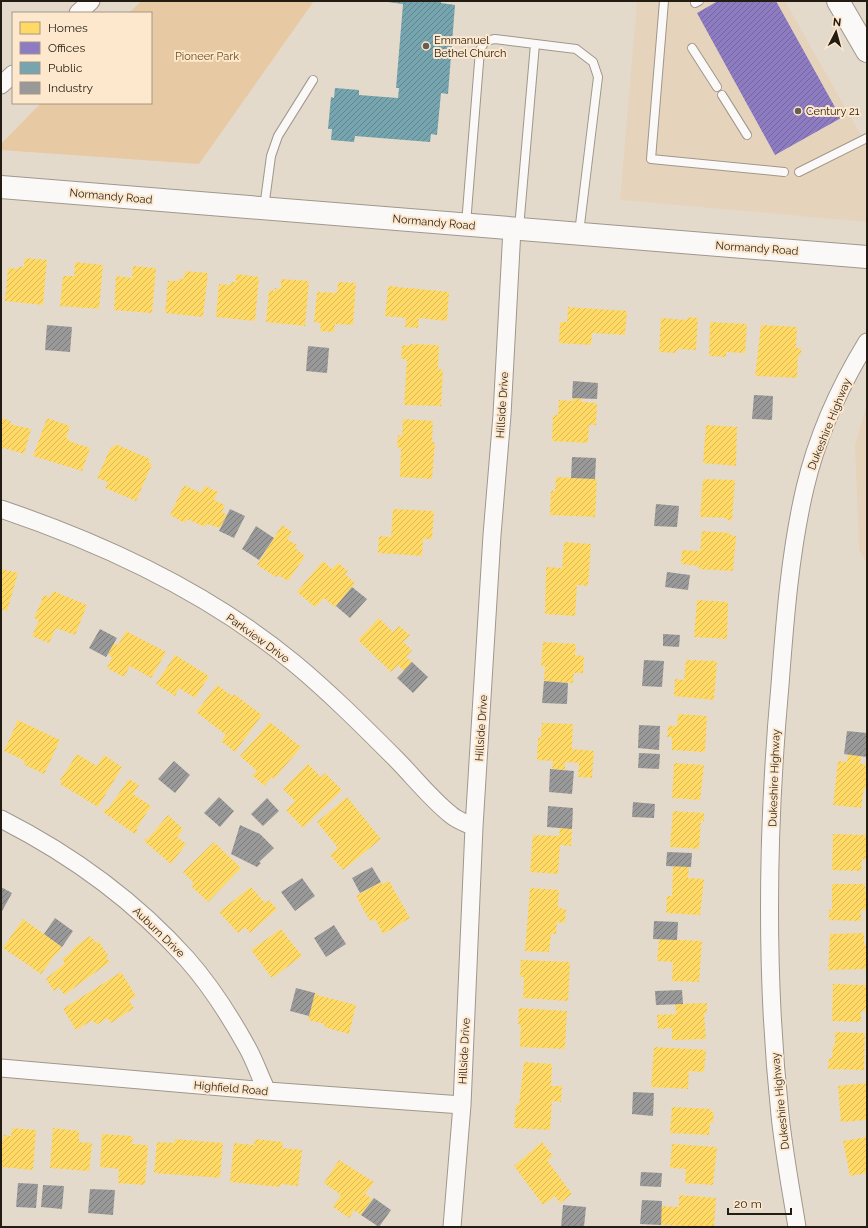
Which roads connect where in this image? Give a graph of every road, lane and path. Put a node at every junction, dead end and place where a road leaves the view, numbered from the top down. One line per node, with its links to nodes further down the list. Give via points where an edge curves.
1 (91, 1): 4 (street)
2 (664, 1): 15 (lane, via 651,159)
3 (838, 1): 7 (street)
4 (79, 12)
5 (535, 44): 19 (lane, via 495,39 485,41 480,50); 20 (lane); 21 (lane, via 576,49 593,62 598,77)
6 (692, 48): 11 (lane)
7 (867, 51)
8 (12, 75): 10 (street)
9 (313, 80): 18 (lane, via 278,136 271,156)
10 (1, 85)
11 (717, 87)
12 (722, 96): 13 (lane)
13 (747, 135)
14 (867, 138): 16 (lane)
15 (784, 172)
16 (799, 172)
17 (1, 187): 18 (street, Normandy Road)
18 (264, 208): 19 (street, Normandy Road)
19 (466, 225): 20 (street, Normandy Road)
20 (516, 229): 21 (street, Normandy Road); 26 (street, Hillside Drive, via 492,535)
21 (579, 234): 22 (street, Normandy Road)
22 (867, 257)
23 (867, 342): 31 (street, Dukeshire Highway, via 848,375 826,425 805,487 792,562 777,712 770,915 771,991 780,1117)
24 (1, 509): 26 (street, Parkview Drive, via 129,560 245,626 294,663 347,711 451,815)
25 (1, 820): 28 (street, Auburn Drive, via 58,851 106,884 153,924 188,960 227,1014 248,1048)
26 (474, 827): 29 (street, Hillside Drive)
27 (1, 1068): 28 (street, Highfield Road)
28 (267, 1091): 29 (street, Highfield Road)
29 (462, 1105): 30 (street, Hillside Drive)
30 (452, 1227)
31 (798, 1227)

